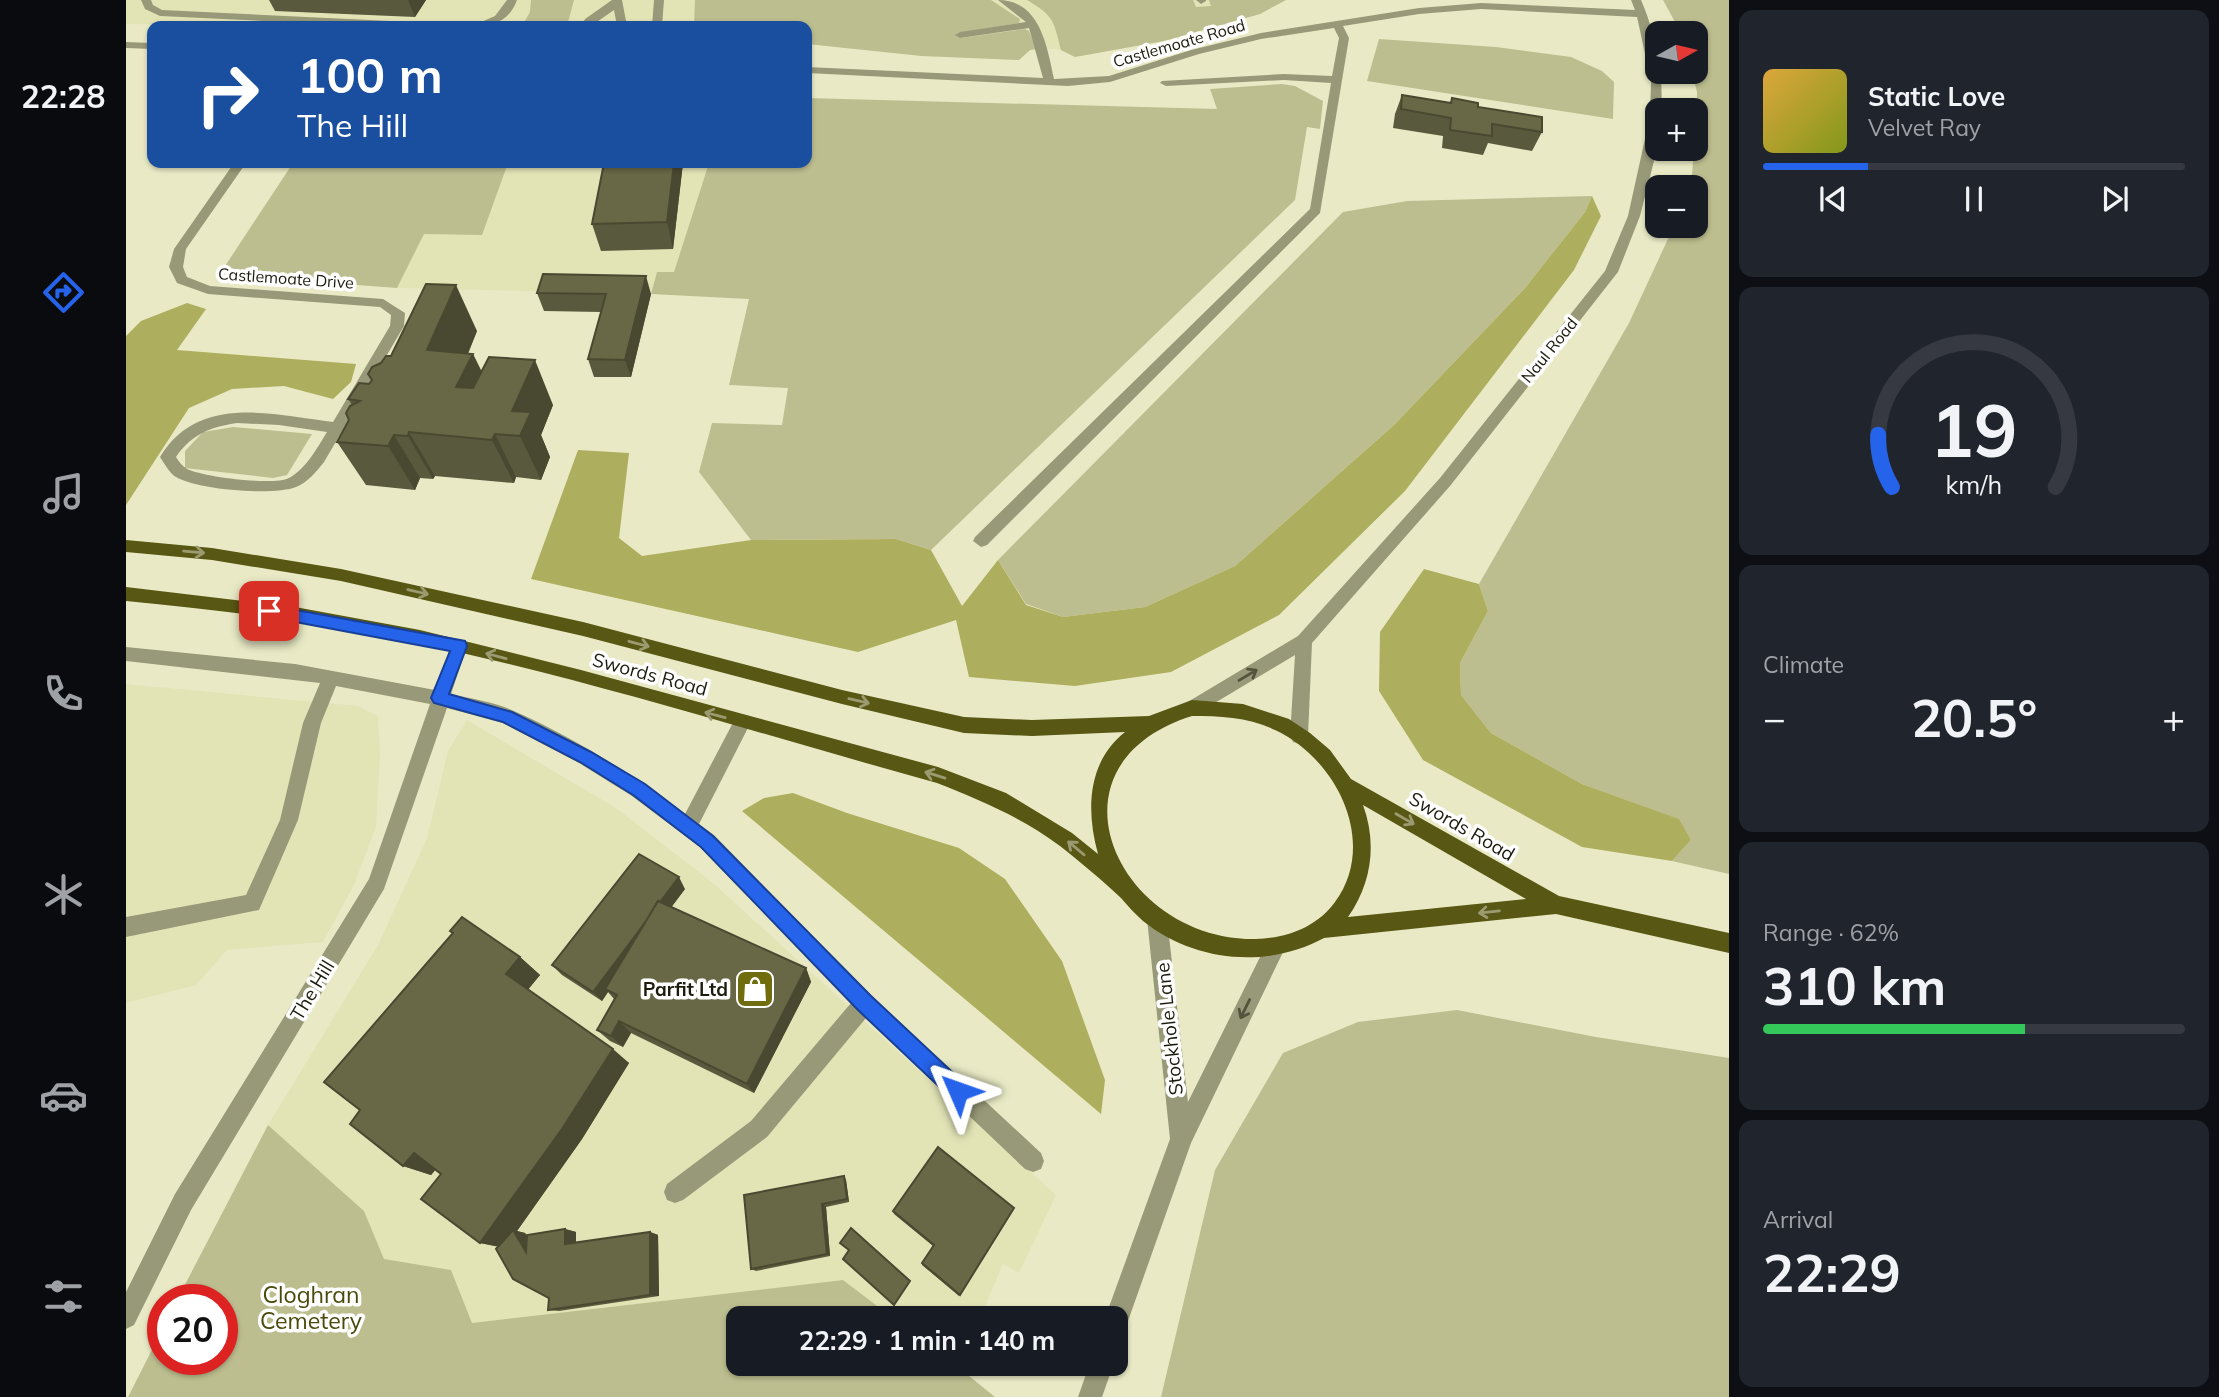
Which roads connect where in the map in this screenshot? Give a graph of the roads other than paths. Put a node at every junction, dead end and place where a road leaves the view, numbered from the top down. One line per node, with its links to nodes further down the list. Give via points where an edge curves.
1 (146, 0): 8 (street, via 160,13)
2 (512, 0): 9 (street)
3 (659, 0): 12 (street)
4 (1003, 0): 13 (street)
5 (1636, 0): 7 (street, Naul Road)
6 (617, 1): 10 (street); 11 (street)
7 (1642, 14): 14 (street, Castlemoate Road, via 1481,6); 27 (street, Naul Road, via 1657,81 1656,116 1634,216 1611,272 1445,482)
8 (299, 21)
9 (495, 21)
10 (589, 21)
11 (620, 21)
12 (657, 21)
13 (1032, 24): 15 (street); 20 (street)
14 (1337, 24): 19 (street, via 1343,38); 20 (street, Castlemoate Road, via 1261,36 1110,79)
15 (960, 35)
16 (126, 45): 17 (street)
17 (147, 46)
18 (812, 70): 20 (street, Castlemoate Road)
19 (1337, 80): 21 (street, via 1284,77); 24 (street, via 1316,210)
20 (1049, 82)
21 (1166, 83)
22 (237, 168): 23 (street, Castlemoate Drive, via 180,249 176,267 181,280 208,290 383,303 398,313 397,326)
23 (337, 428): 23 (street, via 239,417 212,420 184,436 168,457 179,472 195,477 291,485 309,471)
24 (981, 541)
25 (126, 545): 34 (main road, Swords Road, one-way to 34, via 341,575 583,629 964,725 1032,728)
26 (126, 594): 28 (main road, Swords Road, via 318,618)
27 (1304, 641): 32 (street, Naul Road, one-way to 27); 35 (street)
28 (459, 646): 31 (street, The Hill); 33 (main road, Swords Road, one-way to 28)
29 (126, 654): 30 (street)
30 (331, 678): 31 (street); 41 (street, via 312,723 289,820 253,903)
31 (439, 698): 37 (street, via 507,716 639,790); 50 (street, The Hill, via 377,883 183,1202)
32 (1192, 708): 34 (main road); 35 (main road, via 1262,716)
33 (742, 722): 37 (street); 38 (main road, Swords Road, one-way to 33, via 1065,839 999,799 938,775)
34 (1147, 723): 38 (main road, via 1124,741 1099,788 1098,831)
35 (1299, 736): 36 (main road, via 1331,763)
36 (1346, 785): 39 (main road, Swords Road, one-way to 39); 42 (main road, via 1360,818 1362,860 1353,893)
37 (688, 827): 45 (street)
38 (1128, 892): 40 (main road)
39 (1556, 905): 42 (main road, Swords Road, one-way to 42); 43 (main road, Swords Road)
40 (1157, 919): 44 (main road, via 1200,942 1247,950); 46 (street, Stockhole Lane)
41 (126, 927)
42 (1321, 929): 44 (main road)
43 (1729, 943)
44 (1275, 948): 46 (street, Stockhole Lane, one-way to 46)
45 (865, 1003): 47 (street); 48 (street, via 759,1129)
46 (1181, 1139): 49 (street, Stockhole Lane)
47 (1032, 1161)
48 (676, 1192)
49 (1121, 1306)
50 (126, 1317)
51 (1097, 1376): 52 (street)
52 (1090, 1397)

